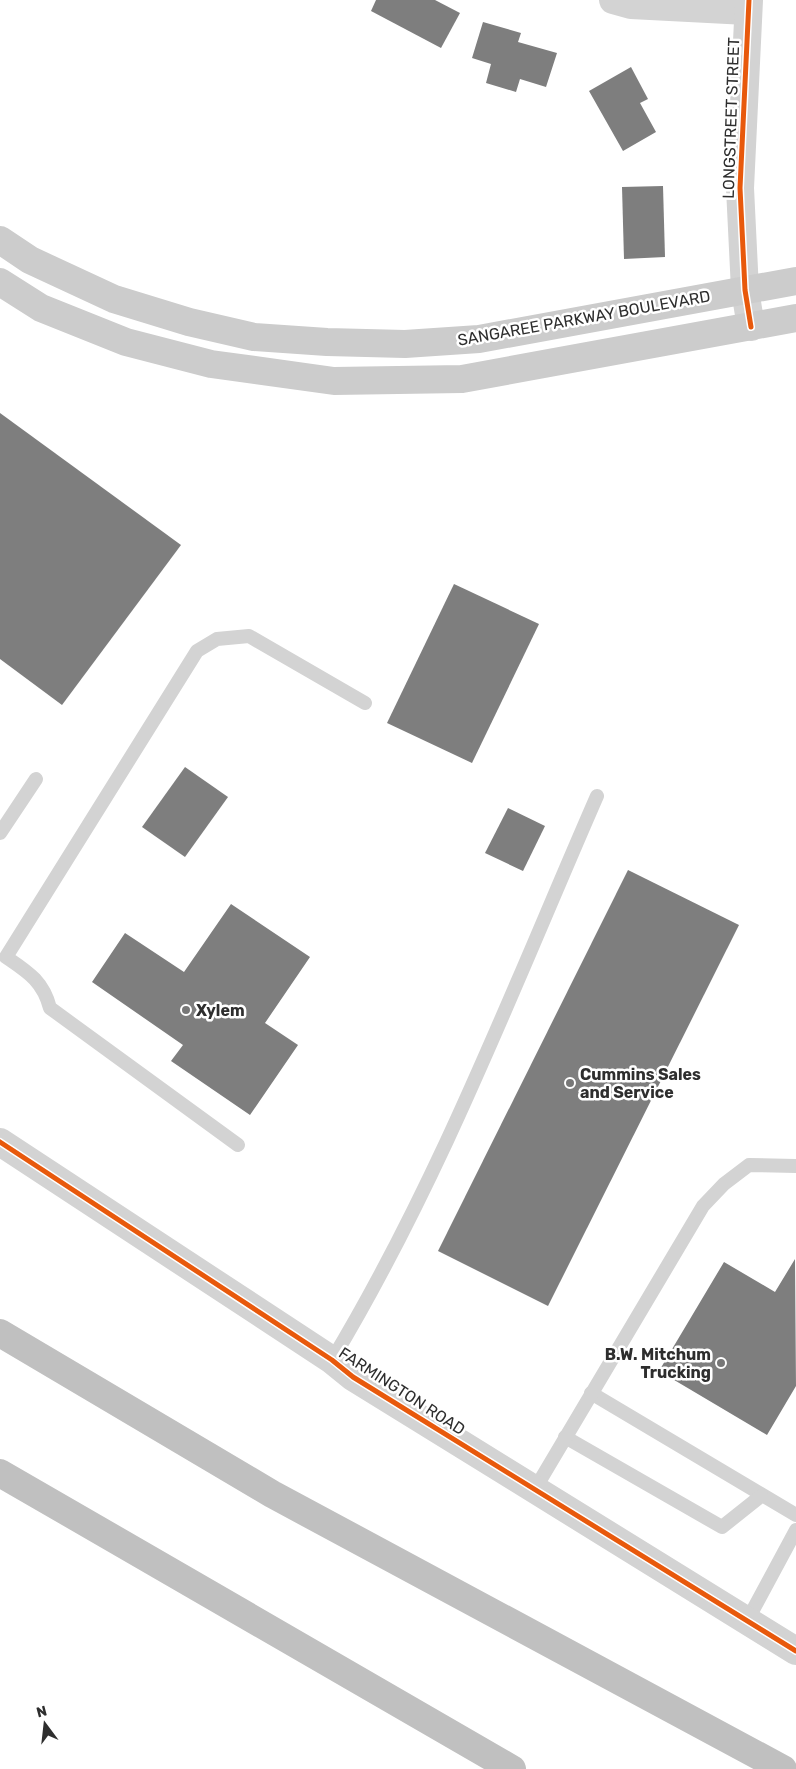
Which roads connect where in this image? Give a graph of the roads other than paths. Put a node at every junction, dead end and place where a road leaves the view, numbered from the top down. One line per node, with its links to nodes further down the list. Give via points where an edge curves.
1 (613, 0): 2 (street, via 630,5)
2 (748, 5): 6 (street, LONGSTREET STREET, via 740,188)
3 (0, 240): 6 (main road, SANGAREE PARKWAY BOULEVARD, via 30,260 114,299 254,337 327,342 405,344 479,339)
4 (796, 281): 6 (main road, SANGAREE PARKWAY BOULEVARD)
5 (0, 282): 8 (main road, via 41,308 126,342 211,364 334,381 462,380)
6 (745, 290): 8 (street, LONGSTREET STREET)
7 (796, 318): 8 (main road)
8 (750, 327)
9 (365, 703): 13 (lane, via 249,636 218,639 197,651)
10 (36, 779): 12 (lane)
11 (597, 796): 18 (lane, via 441,1156 372,1295)
12 (2, 826)
13 (3, 962): 15 (lane, via 33,976 47,997 50,1008)
14 (0, 1142): 18 (street, FARMINGTON ROAD)
15 (238, 1145)
16 (796, 1166): 19 (lane, via 748,1165 703,1206)
17 (0, 1334): 29 (highway, via 272,1494)
18 (332, 1360): 22 (street, FARMINGTON ROAD, via 353,1377)
19 (591, 1393): 20 (lane); 23 (lane)
20 (565, 1437): 22 (lane); 23 (lane, via 722,1527)
21 (0, 1473): 28 (highway)
22 (535, 1489): 26 (street, FARMINGTON ROAD)
23 (761, 1496): 24 (lane)
24 (796, 1515)
25 (796, 1530): 26 (lane)
26 (747, 1621): 27 (street, FARMINGTON ROAD)
27 (796, 1651)
28 (512, 1769)
29 (783, 1769)

